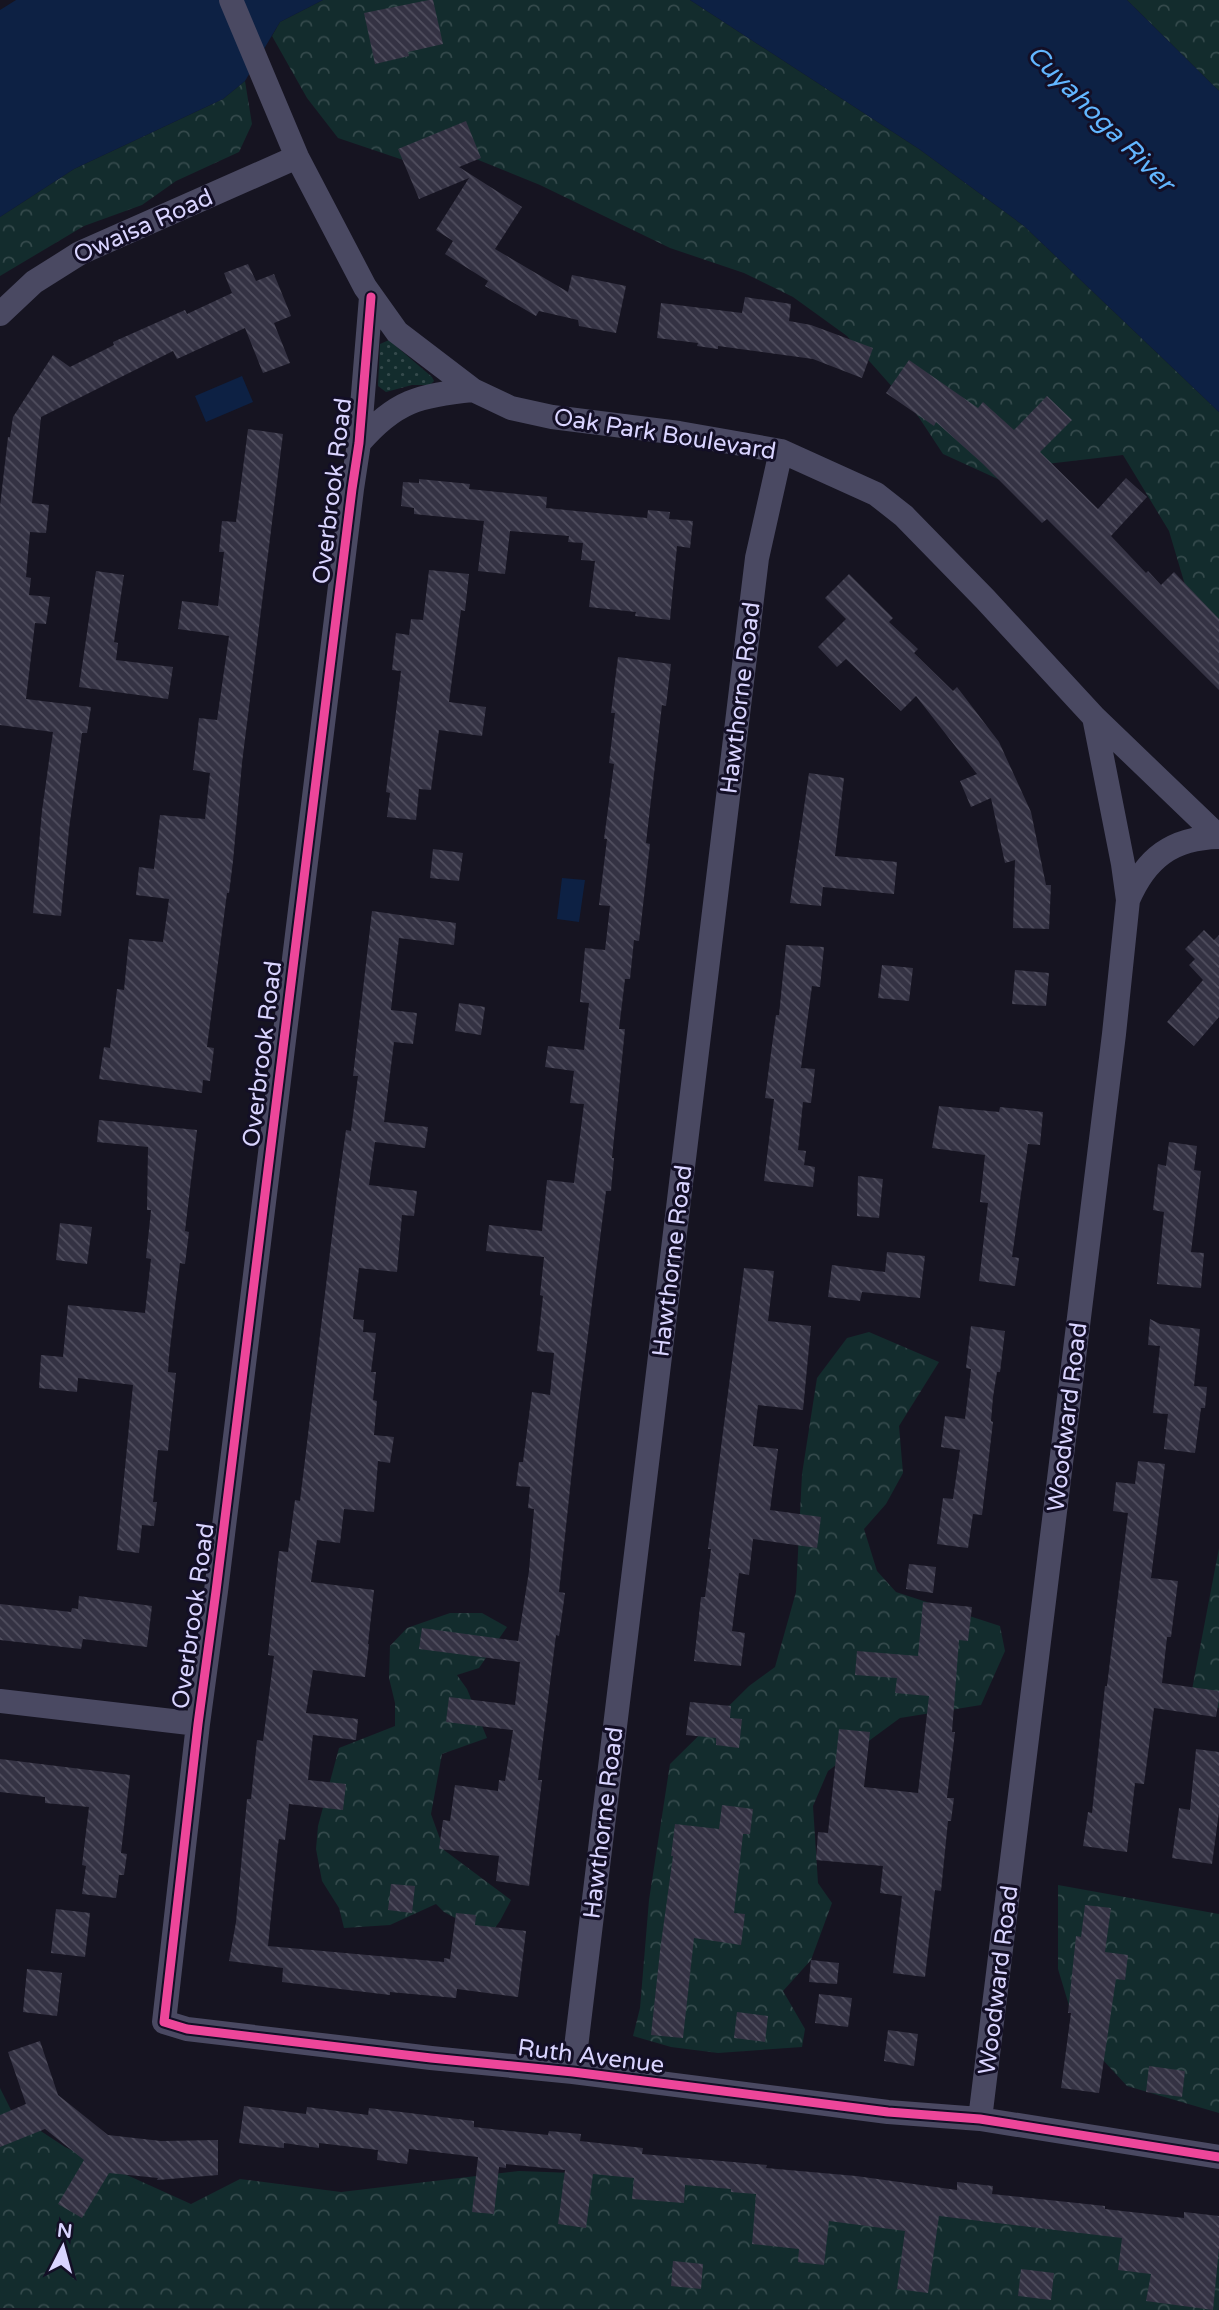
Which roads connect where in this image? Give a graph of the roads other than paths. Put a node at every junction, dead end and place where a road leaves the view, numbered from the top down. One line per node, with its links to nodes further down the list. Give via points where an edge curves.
1 (231, 0): 2 (street, Oak Park Boulevard)
2 (297, 157): 3 (street, Oak Park Boulevard); 4 (street, Owaisa Road, via 80,253 34,282)
3 (371, 297): 5 (street, Oak Park Boulevard, via 397,332); 6 (street, Overbrook Road)
4 (0, 314)
5 (472, 390): 6 (street, via 422,397 398,407); 7 (street, Oak Park Boulevard, via 511,408 552,417)
6 (359, 443): 12 (street, Overbrook Road)
7 (781, 451): 8 (street, Oak Park Boulevard, via 865,486 884,499); 14 (street, Hawthorne Road, via 757,558)
8 (1094, 717): 9 (street, Oak Park Boulevard); 10 (street, Woodward Road)
9 (1219, 837): 10 (street, via 1172,846 1143,871)
10 (1128, 900): 15 (street, Woodward Road)
11 (0, 1701): 12 (street)
12 (198, 1724): 13 (street, Overbrook Road)
13 (189, 1816): 14 (street, Ruth Avenue, via 164,2022 187,2029)
14 (573, 2072): 15 (street, Ruth Avenue, via 888,2112)
15 (980, 2119): 16 (street, Ruth Avenue)
16 (1219, 2157)

